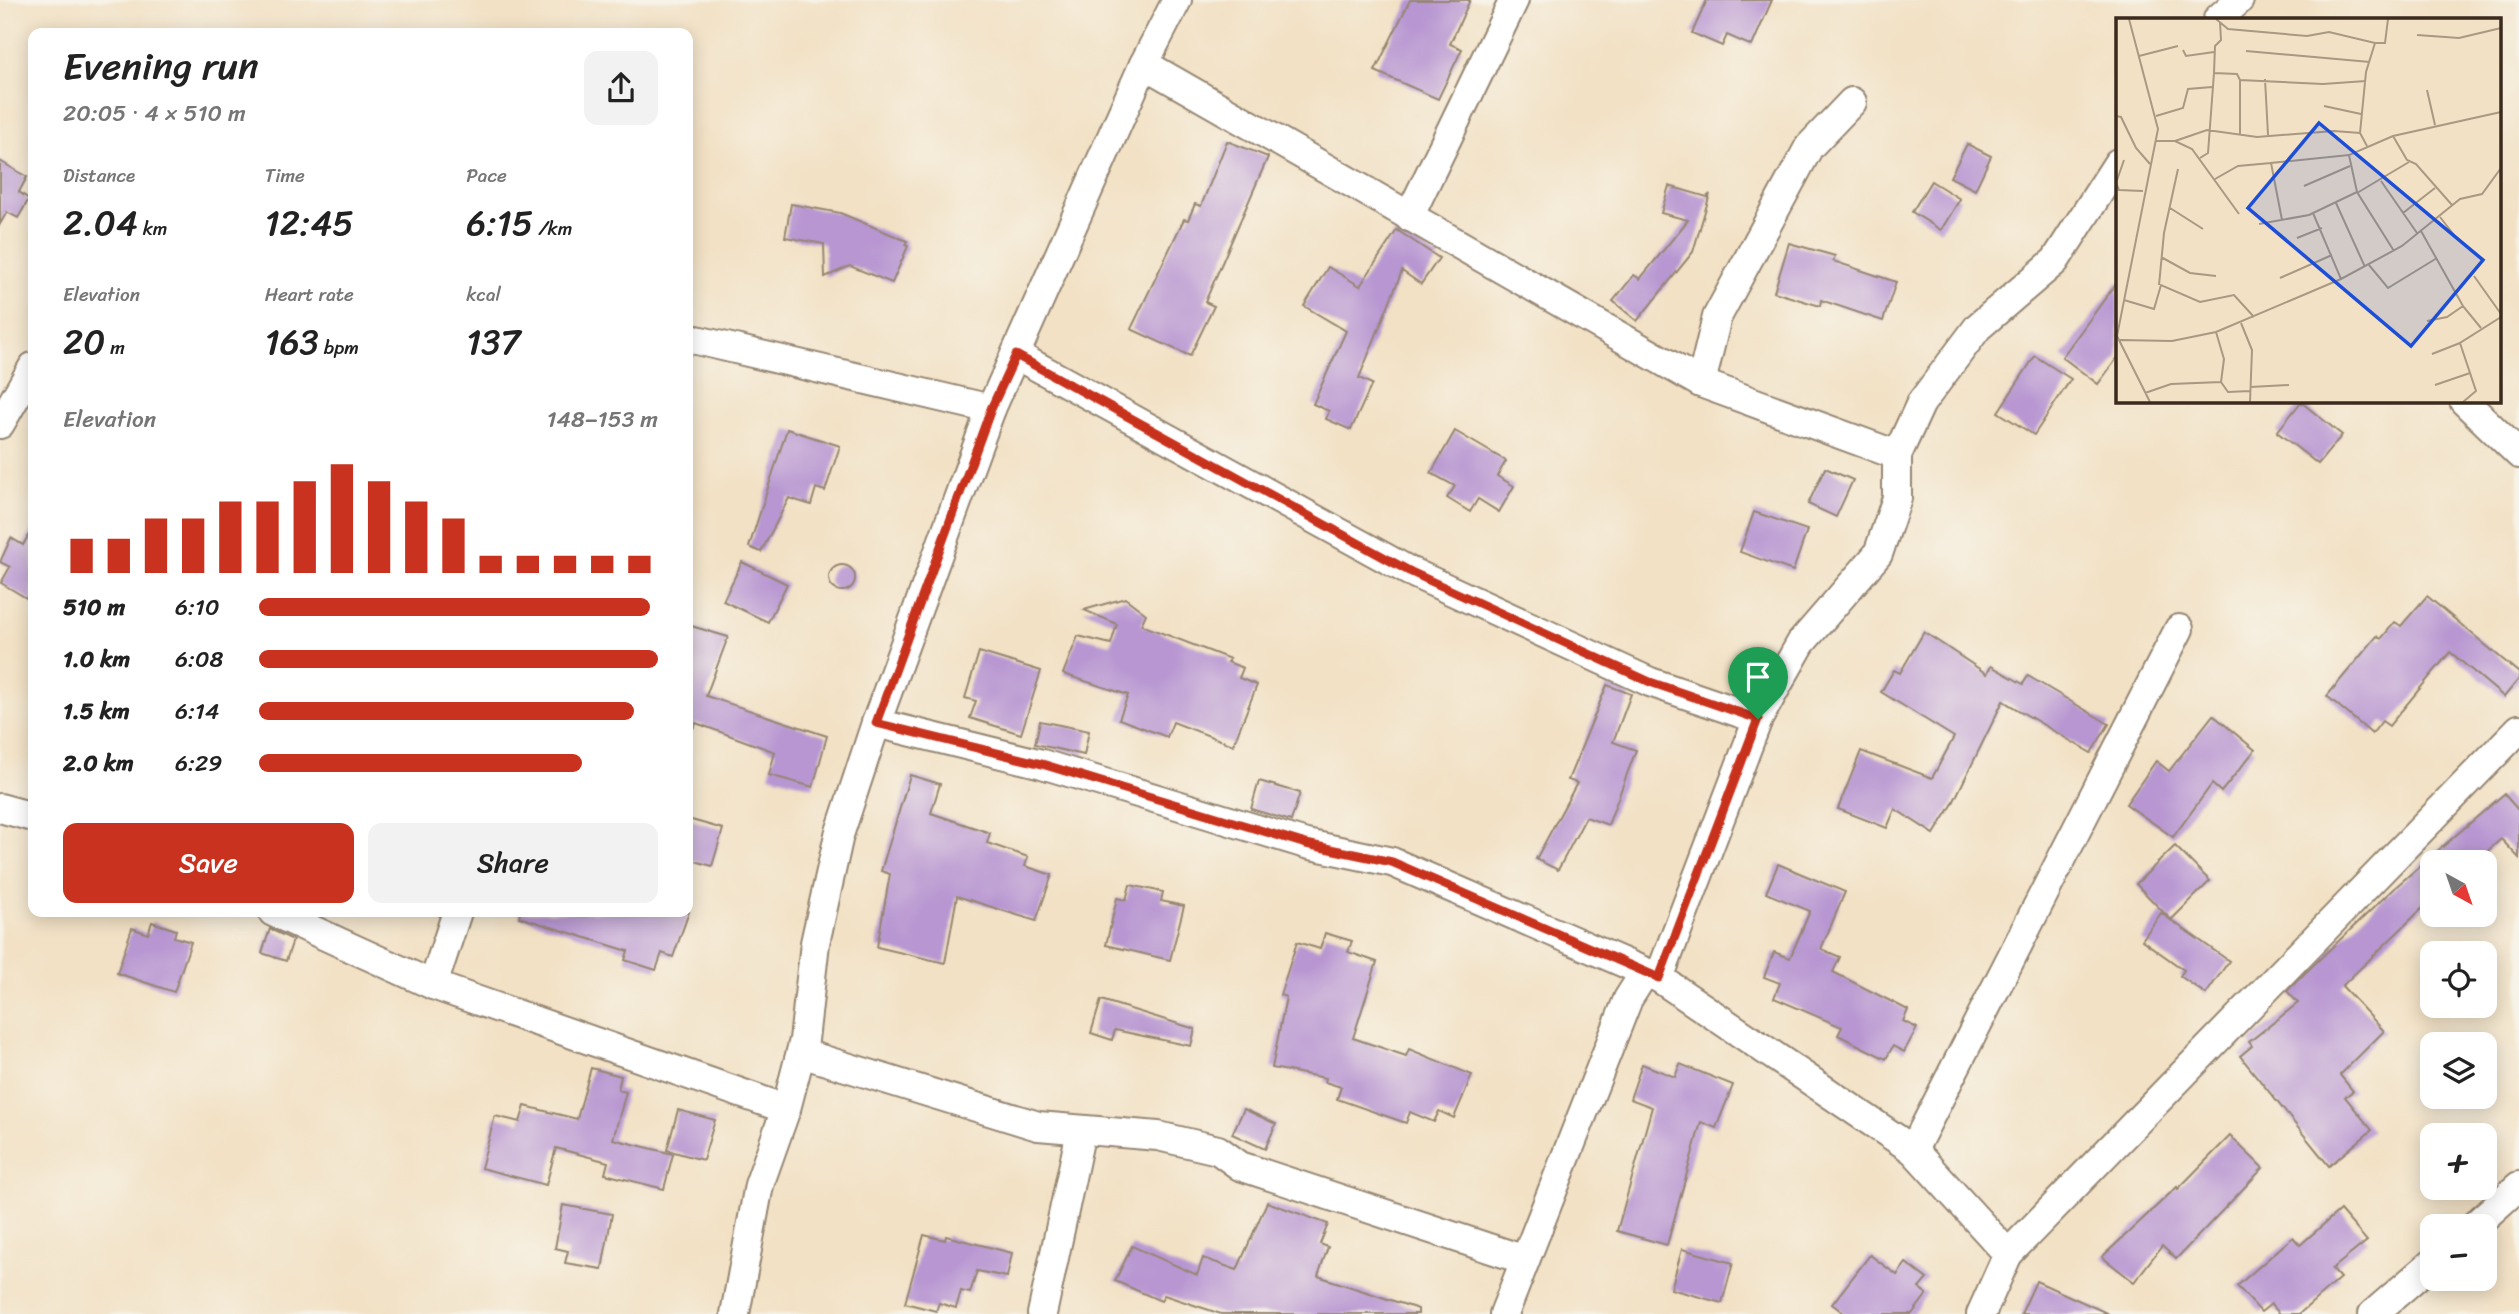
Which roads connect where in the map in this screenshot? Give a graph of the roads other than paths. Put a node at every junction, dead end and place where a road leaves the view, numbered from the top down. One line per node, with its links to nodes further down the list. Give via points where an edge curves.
1 (1177, 0): 5 (street)
2 (1514, 0): 8 (street)
3 (2239, 0): 4 (street)
4 (2219, 18)
5 (1144, 64): 8 (street); 10 (street)
6 (1852, 102): 12 (street, via 1809,147 1717,317)
7 (2116, 166): 17 (street, via 2055,261 1978,327 1921,403)
8 (1409, 216): 12 (street)
9 (693, 339): 14 (street)
10 (1016, 355): 14 (street); 19 (street, via 1409,571 1650,682)
11 (28, 376): 15 (street)
12 (1701, 383): 17 (street)
13 (2465, 402): 16 (street)
14 (991, 409): 20 (street)
15 (0, 424)
16 (2519, 454)
17 (1897, 455): 19 (street, via 1897,498 1878,554 1801,643)
18 (2179, 629): 31 (street)
19 (1758, 719): 26 (street)
20 (876, 723): 26 (street, via 1042,764 1306,844 1392,862); 28 (street, via 839,835 815,943)
21 (2519, 729): 34 (street)
22 (0, 808): 23 (street)
23 (28, 816)
24 (284, 917): 27 (street)
25 (455, 917): 27 (street)
26 (1652, 975): 31 (street); 35 (street, via 1628,999)
27 (433, 985): 29 (street)
28 (801, 1053): 29 (street); 30 (street, via 1011,1119)
29 (786, 1109): 37 (street, via 759,1185)
30 (1081, 1131): 35 (street, via 1158,1136 1218,1150 1240,1166); 38 (street)
31 (1913, 1150): 34 (street)
32 (2519, 1186): 33 (street)
33 (2488, 1214)
34 (2008, 1254): 40 (street)
35 (1525, 1260): 39 (street)
36 (2420, 1273): 41 (street)
37 (735, 1314)
38 (1042, 1314)
39 (1504, 1314)
40 (1981, 1314)
41 (2373, 1314)

